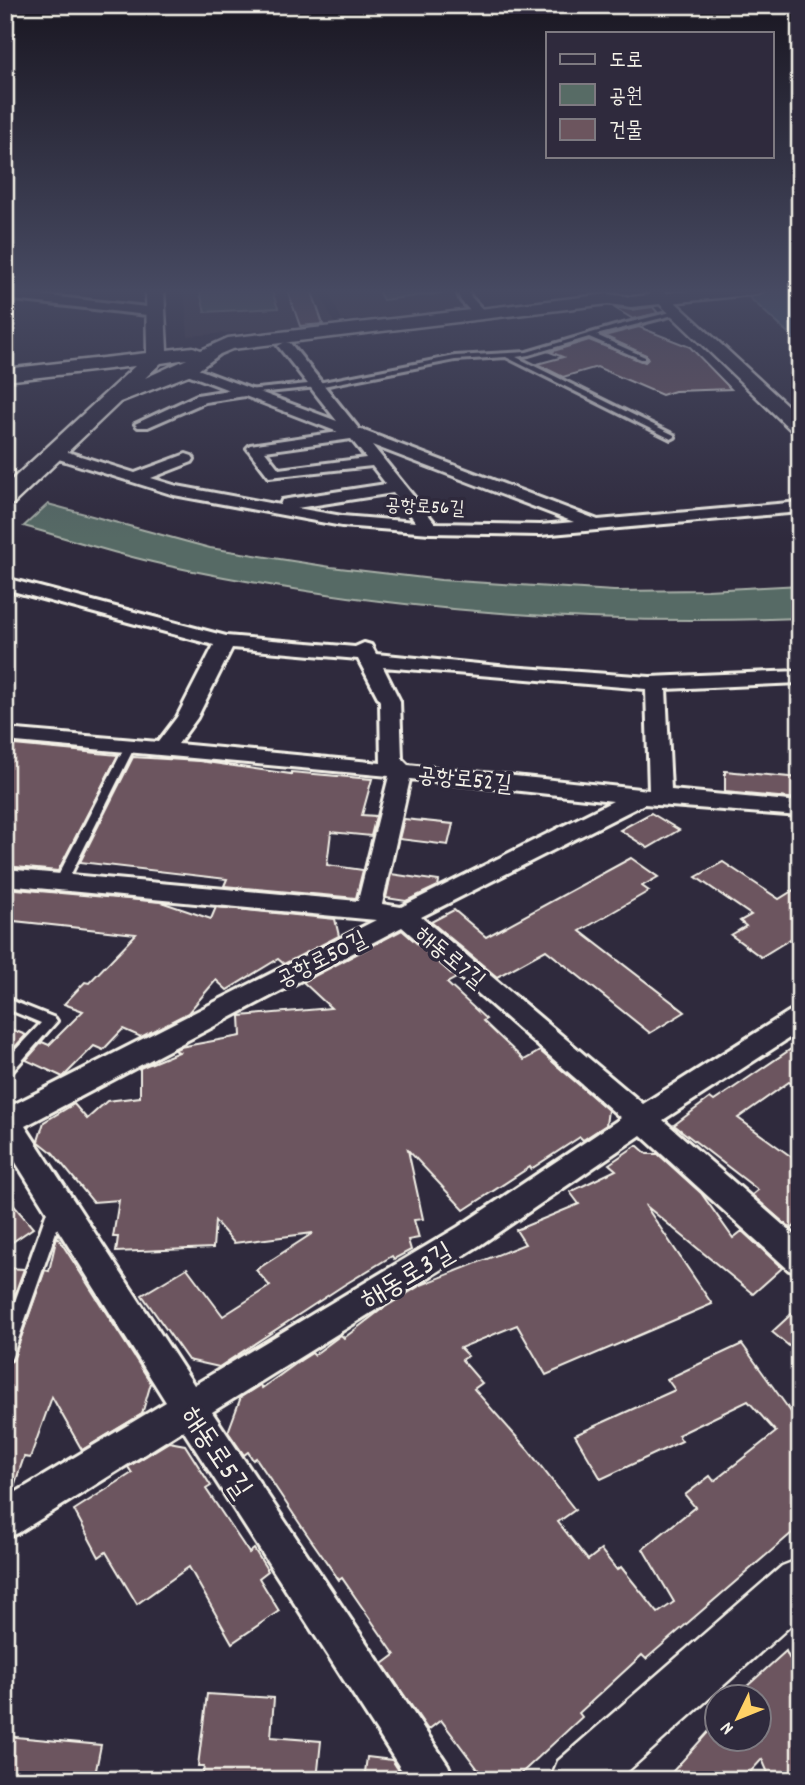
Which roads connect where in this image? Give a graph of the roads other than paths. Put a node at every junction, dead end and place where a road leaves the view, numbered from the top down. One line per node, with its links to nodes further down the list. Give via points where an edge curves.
1 (93, 372): 11 (main road, via 107,376)
2 (140, 372): 11 (main road)
3 (177, 372): 11 (main road)
4 (196, 372): 10 (street)
5 (307, 372): 9 (street)
6 (381, 372): 9 (lane)
7 (542, 372): 15 (lane)
8 (741, 372): 13 (street)
9 (318, 385): 10 (lane); 14 (street)
10 (247, 391): 12 (street, via 202,398); 14 (street)
11 (120, 392): 16 (main road)
12 (143, 424)
13 (800, 428)
14 (356, 433): 18 (street); 18 (street, via 255,448 275,474); 24 (street)
15 (671, 437)
16 (55, 453): 19 (street, 공항로56길); 21 (main road)
17 (186, 459): 19 (street)
18 (376, 461): 20 (street)
19 (135, 478): 25 (street, 공항로56길, via 174,490 342,521)
20 (398, 487): 22 (street); 25 (street)
21 (5, 499)
22 (288, 505)
23 (800, 507): 24 (street, 공항로56길)
24 (601, 526): 25 (street, 공항로56길, via 540,530)
25 (430, 527)
26 (5, 583): 27 (street)
27 (225, 642): 28 (street); 33 (street, via 187,718)
28 (366, 653): 30 (street, via 464,670); 34 (street, via 390,701 391,761)
29 (798, 679): 30 (street)
30 (656, 683): 35 (street)
31 (5, 735): 32 (street, 공항로52길)
32 (130, 746): 33 (street, 공항로52길); 38 (lane)
33 (163, 750): 34 (street, 공항로52길)
34 (401, 771): 35 (street, 공항로52길); 39 (street)
35 (649, 797): 36 (street, 공항로52길); 40 (street, 공항로50길)
36 (800, 809)
37 (5, 877): 38 (street, 해동로7길)
38 (61, 882): 39 (street, 해동로7길)
39 (368, 910): 40 (street, 해동로7길)
40 (404, 916): 44 (street, 해동로7길); 45 (street, 공항로50길)
41 (5, 1003): 43 (lane, via 50,1021)
42 (800, 1018): 44 (street, 해동로3길)
43 (5, 1070)
44 (642, 1118): 47 (street, 해동로7길); 49 (street, 해동로3길, via 469,1236)
45 (6, 1122): 46 (street, 해동로5길)
46 (58, 1204): 48 (lane); 49 (street, 해동로5길)
47 (797, 1253)
48 (5, 1354)
49 (188, 1408): 50 (street, 해동로3길); 52 (street, 해동로5길)
50 (5, 1520)
51 (800, 1584): 53 (street)
52 (433, 1780)
53 (577, 1780)

